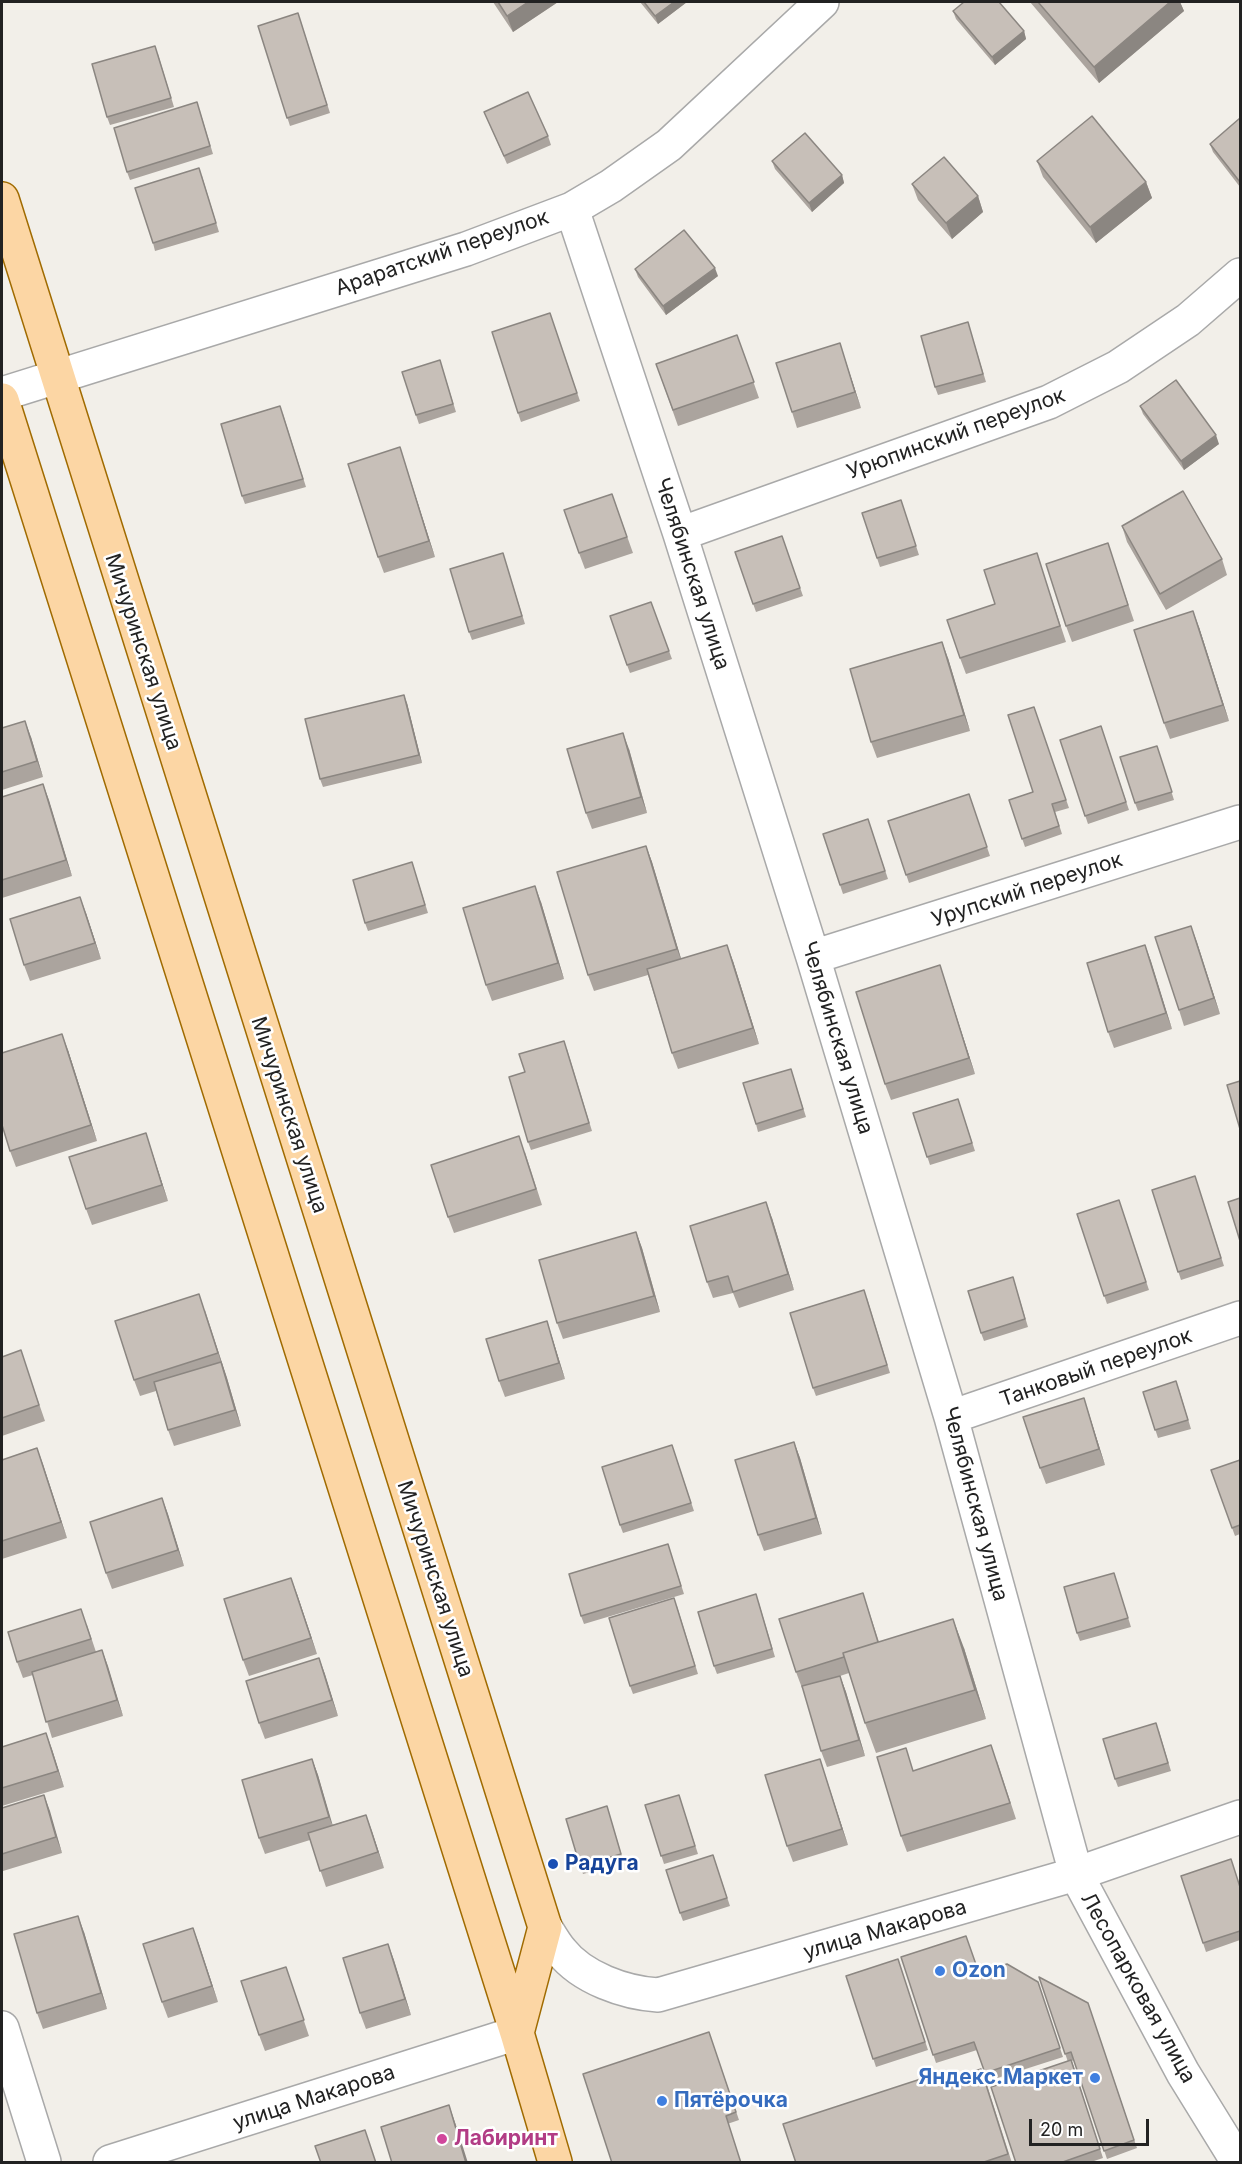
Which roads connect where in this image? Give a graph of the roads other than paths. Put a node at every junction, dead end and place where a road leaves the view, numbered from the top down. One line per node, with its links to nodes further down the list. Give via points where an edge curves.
1 (822, 2): 3 (street, Араратский переулок, via 669,145)
2 (2, 199): 5 (main road, Мичуринская улица)
3 (572, 209): 5 (street, Араратский переулок, via 466,249); 8 (street, Челябинская улица)
4 (1240, 275): 8 (street, Урюпинский переулок, via 1188,320 1118,367 1049,402)
5 (56, 376): 6 (street, Араратский переулок); 15 (main road, Мичуринская улица)
6 (2, 394)
7 (2, 400): 17 (main road)
8 (680, 534): 10 (street, Челябинская улица)
9 (1240, 822): 10 (street, Урупский переулок)
10 (813, 957): 12 (street, Челябинская улица)
11 (1240, 1318): 12 (street, Танковый переулок)
12 (951, 1417): 14 (street, Челябинская улица)
13 (1240, 1816): 14 (street, улица Макарова)
14 (1076, 1874): 15 (street, улица Макарова, via 658,1995 639,1994 595,1977 562,1952); 21 (street, Лесопарковая улица, via 1183,2073)
15 (545, 1927): 17 (main road)
16 (2, 2028): 18 (street)
17 (517, 2033): 19 (street, улица Макарова); 20 (main road)
18 (44, 2163)
19 (110, 2163)
20 (555, 2163)
21 (1238, 2163)

